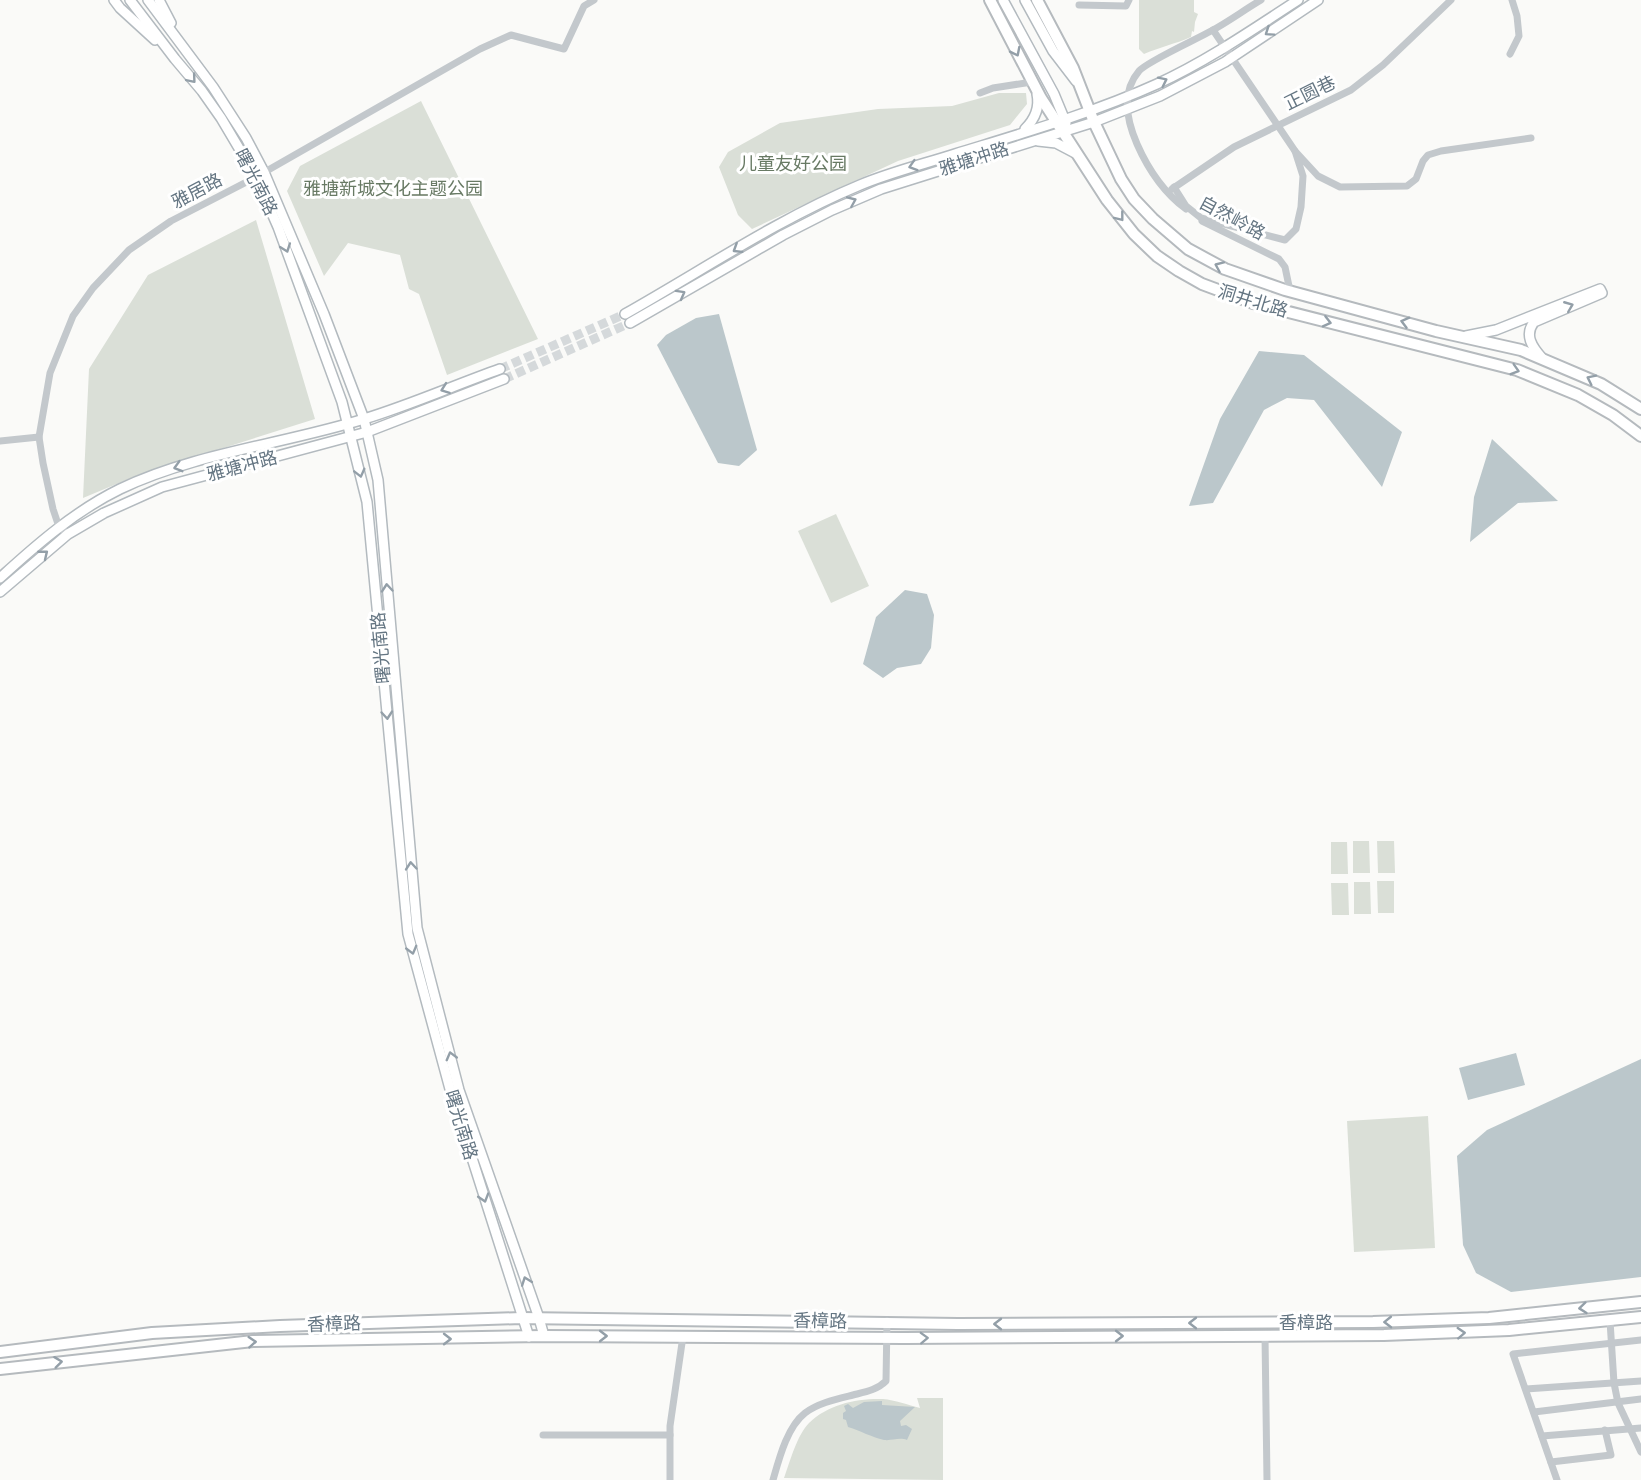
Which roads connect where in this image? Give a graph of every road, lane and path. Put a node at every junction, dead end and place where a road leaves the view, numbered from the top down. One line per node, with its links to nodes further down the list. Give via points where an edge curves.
1 (114, 0): 22 (main road)
2 (130, 0): 22 (main road, 曙光南路)
3 (148, 0): 19 (main road, 曙光南路)
4 (159, 0): 19 (main road)
5 (594, 0): 38 (street, 雅居路, via 584,6 564,49 511,35)
6 (990, 0): 23 (main road, 洞井北路, one-way to 23)
7 (1003, 0): 29 (main road, via 1054,94)
8 (1025, 0): 24 (main road, via 1053,51)
9 (1037, 0): 24 (main road, 洞井北路)
10 (1130, 0): 16 (street, via 1126,6)
11 (1261, 0): 17 (street, 自然岭路)
12 (1298, 0): 18 (main road, 雅塘冲路)
13 (1318, 0): 21 (main road, 雅塘冲路, one-way to 21)
14 (1451, 0): 31 (street, 正圆巷, via 1351,90)
15 (1512, 0): 20 (street, via 1519,36)
16 (1079, 5)
17 (1213, 30): 18 (street); 26 (street, 自然岭路, via 1140,68)
18 (1225, 47): 21 (street); 26 (main road, 雅塘冲路, one-way to 18, via 1156,84)
19 (186, 51): 38 (main road, 曙光南路, via 232,116)
20 (1510, 54)
21 (1232, 57): 27 (main road, 雅塘冲路); 31 (street)
22 (175, 59): 38 (main road, 曙光南路, one-way to 38)
23 (1033, 84): 25 (street, via 993,87); 29 (main road, 洞井北路); 33 (main road, via 1037,112)
24 (1081, 88): 28 (main road, 洞井北路)
25 (980, 93)
26 (1128, 94): 27 (street, 自然岭路); 28 (main road, 雅塘冲路)
27 (1128, 109): 30 (main road, 雅塘冲路); 39 (street, 自然岭路, via 1131,129 1144,160)
28 (1089, 110): 29 (main road, 雅塘冲路); 30 (main road, 洞井北路)
29 (1060, 119): 32 (main road, 洞井北路); 33 (main road, 雅塘冲路)
30 (1094, 122): 32 (main road, 雅塘冲路); 40 (main road, 洞井北路, one-way to 30, via 1216,265 1188,249 1153,219 1121,179)
31 (1278, 126): 36 (street); 39 (street, 正圆巷, via 1234,147)
32 (1066, 130): 35 (main road, 雅塘冲路); 37 (main road, 洞井北路)
33 (1022, 132): 35 (main road, 雅塘冲路, one-way to 35, via 905,169 826,200 748,242 628,318 832,210 881,189)
34 (1531, 138): 36 (street, via 1428,155 1416,179 1407,186 1340,187 1318,176)
35 (1028, 142): 37 (main road, via 1056,143)
36 (1295, 151): 39 (street, via 1303,176 1301,207 1296,229 1285,240 1202,218)
37 (1080, 156): 49 (main road, 洞井北路, one-way to 49, via 1134,234 1157,256 1202,284 1253,303 1517,370 1578,395)
38 (260, 174): 46 (main road, 曙光南路, via 324,314); 47 (main road, 曙光南路, one-way to 47); 50 (street, 雅居路, via 148,236 93,288 74,316 50,373)
39 (1171, 190): 40 (street, 自然岭路, via 1178,203 1198,219 1279,259 1285,267)
40 (1290, 291): 41 (main road, 洞井北路, one-way to 40)
41 (1456, 336): 42 (main road, 洞井北路); 42 (main road, one-way to 41, via 1530,341 1534,322 1602,293 1600,289 1496,330)
42 (1542, 358): 45 (main road, 洞井北路, one-way to 42, via 1600,384)
43 (500, 369): 46 (main road, 雅塘冲路, one-way to 46)
44 (504, 379): 48 (main road, 雅塘冲路)
45 (1641, 409)
46 (364, 419): 47 (main road, 雅塘冲路); 48 (main road, 曙光南路)
47 (348, 423): 51 (main road, 曙光南路); 53 (main road, 雅塘冲路, one-way to 53, via 155,474 102,498)
48 (367, 432): 51 (main road, 雅塘冲路); 60 (main road, 曙光南路, one-way to 48, via 459,1090 417,928 378,480)
49 (1641, 436)
50 (39, 437): 52 (street); 53 (street, 雅居路)
51 (351, 437): 54 (main road, 雅塘冲路, via 162,487); 59 (main road, 曙光南路, one-way to 59, via 367,502 408,934 450,1089)
52 (0, 441)
53 (59, 527): 54 (street); 55 (main road, 雅塘冲路)
54 (68, 534): 56 (main road, 雅塘冲路, one-way to 54)
55 (0, 578)
56 (0, 592)
57 (1641, 1302): 61 (main road, 香樟路, one-way to 61, via 1490,1318 1420,1321)
58 (1641, 1317): 62 (main road, 香樟路)
59 (521, 1318): 60 (main road, 香樟路); 66 (main road, 曙光南路); 70 (main road, 香樟路, via 152,1333)
60 (540, 1318): 61 (main road, 香樟路); 63 (main road, 曙光南路)
61 (887, 1321): 67 (street)
62 (1610, 1321): 65 (main road, 香樟路, one-way to 62, via 1429,1334); 69 (street)
63 (544, 1336): 64 (main road, 香樟路, one-way to 64); 66 (main road, 香樟路)
64 (683, 1336): 67 (main road, 香樟路); 82 (street)
65 (1265, 1336): 67 (main road, 香樟路, one-way to 65); 88 (street)
66 (529, 1337): 71 (main road, 香樟路, one-way to 66, via 252,1341)
67 (887, 1338): 87 (street, via 886,1381 872,1390 833,1400 803,1414 785,1445)
68 (1641, 1340): 69 (street)
69 (1611, 1343): 73 (street); 74 (street, via 1513,1354)
70 (0, 1352)
71 (0, 1370)
72 (1641, 1381): 73 (street)
73 (1614, 1383): 74 (street); 76 (street)
74 (1526, 1389): 77 (street)
75 (1641, 1399): 76 (street)
76 (1618, 1403): 77 (street); 79 (street)
77 (1533, 1412): 83 (street)
78 (1641, 1428): 79 (street)
79 (1631, 1429): 80 (street); 84 (street)
80 (1605, 1430): 83 (street); 85 (street, via 1611,1455)
81 (543, 1435): 82 (street)
82 (670, 1436): 86 (street)
83 (1542, 1436): 85 (street)
84 (1641, 1452)
85 (1551, 1462): 89 (street)
86 (670, 1480)
87 (773, 1480)
88 (1267, 1480)
89 (1557, 1480)

